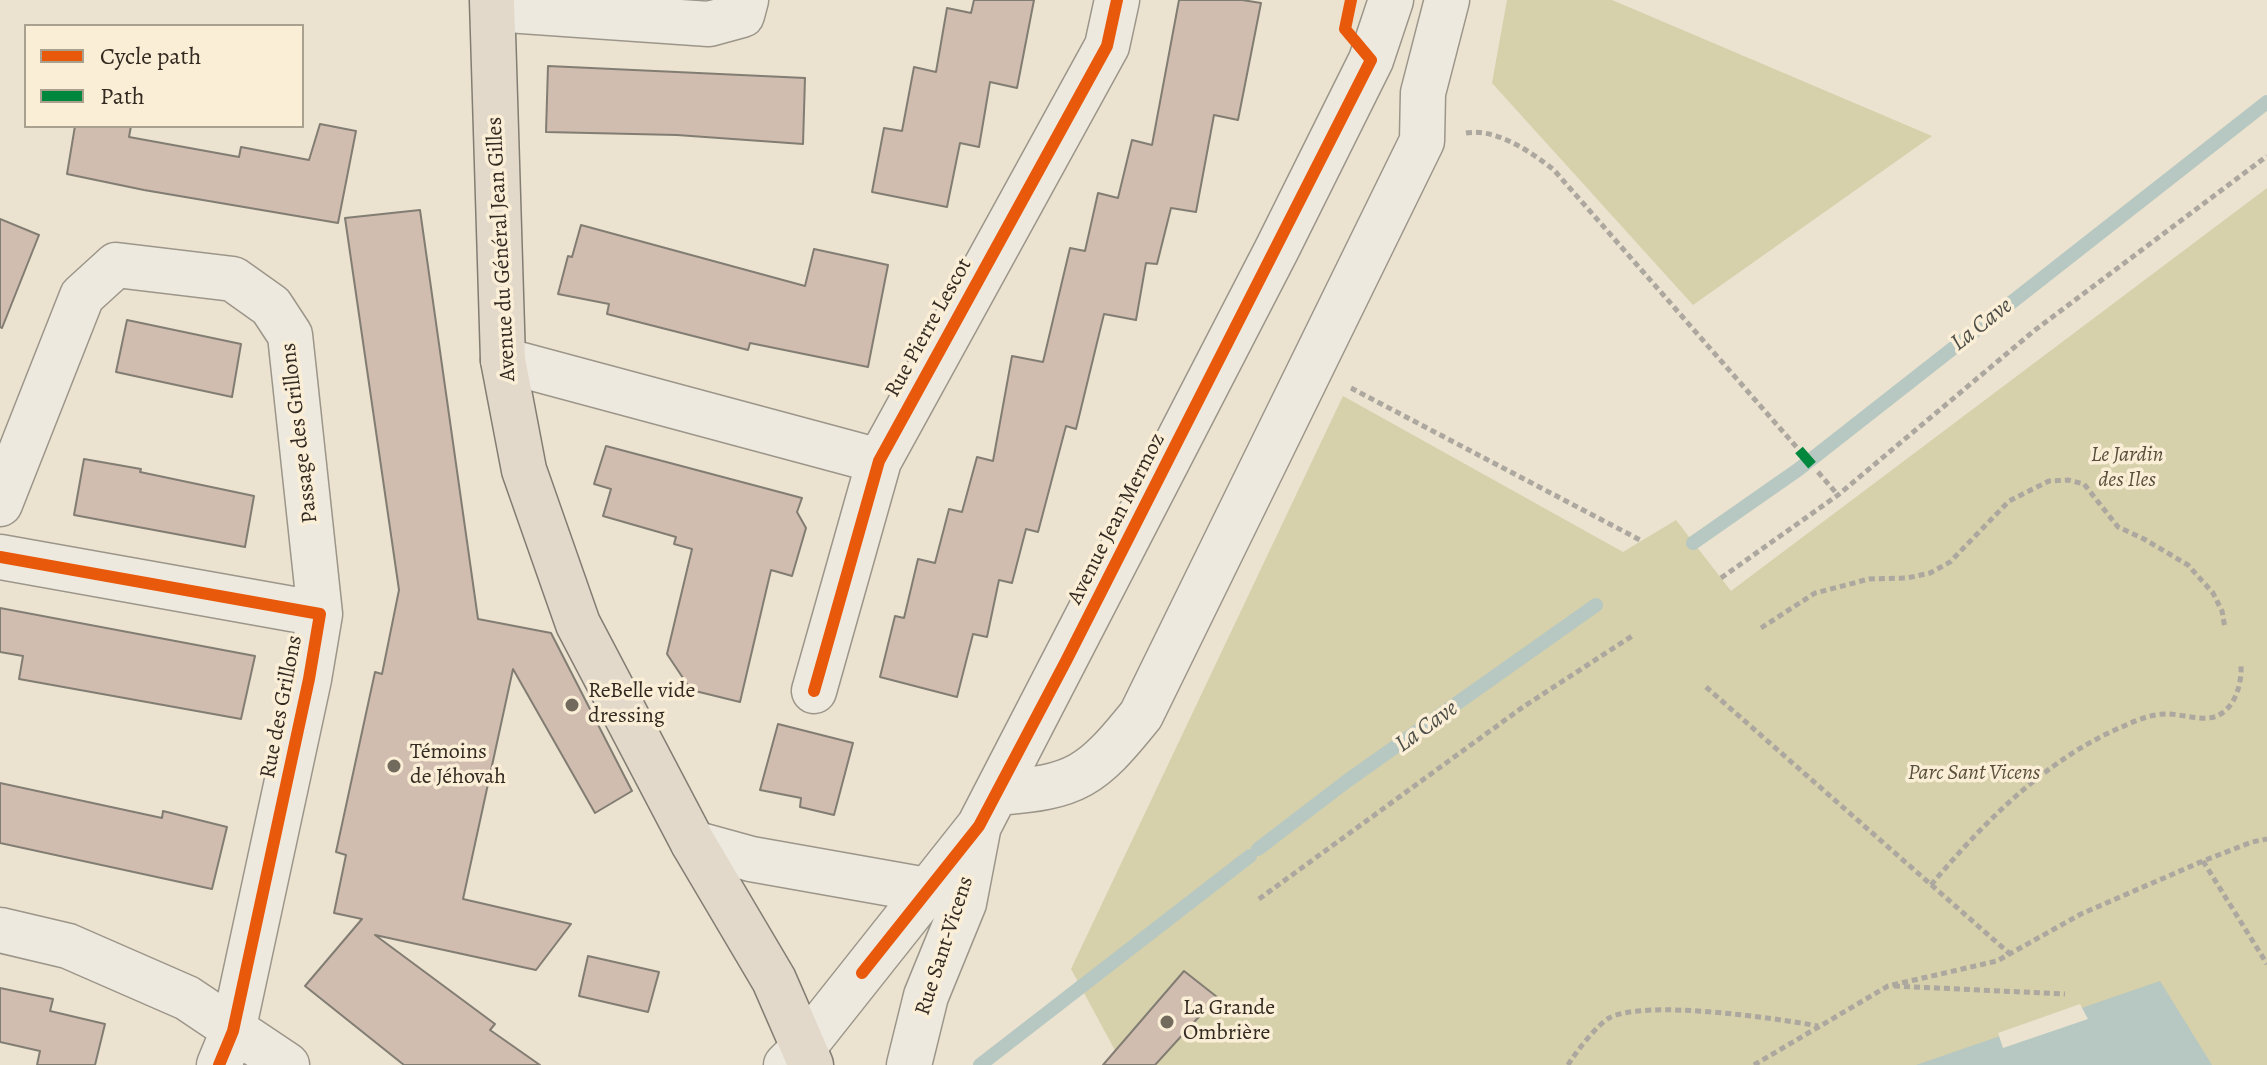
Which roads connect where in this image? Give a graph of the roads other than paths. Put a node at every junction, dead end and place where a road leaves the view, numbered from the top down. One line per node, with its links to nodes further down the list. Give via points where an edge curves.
1 (746, 0): 5 (street, via 742,15 709,24)
2 (1117, 0): 7 (street, Rue Pierre Lescot, via 1107,46)
3 (1391, 0): 12 (street, Avenue Jean Mermoz, via 1371,60 1297,209)
4 (1447, 0): 12 (street, via 1423,93 1422,141 1141,715 1109,754 1079,777)
5 (492, 5): 6 (main road, Avenue du Général Jean Gilles)
6 (503, 360): 7 (street); 13 (main road, Avenue du Général Jean Gilles, via 524,470 578,624)
7 (879, 461): 11 (street, Rue Pierre Lescot)
8 (0, 504): 10 (street, Passage des Grillons, via 82,296 116,265 233,279 271,306 290,335)
9 (0, 557): 10 (street, Rue des Grillons)
10 (320, 614): 16 (street, Rue des Grillons)
11 (814, 691)
12 (988, 810): 14 (street, Avenue Jean Mermoz); 19 (street, Rue Sant-Vicens, via 964,903 926,996)
13 (693, 843): 14 (street, via 751,859); 17 (main road, Avenue du Général Jean Gilles, via 774,980)
14 (926, 890): 17 (street, Avenue Jean Mermoz)
15 (0, 930): 16 (street, via 68,946 187,998)
16 (226, 1048): 18 (street)
17 (800, 1059)
18 (287, 1065)
19 (909, 1065)

